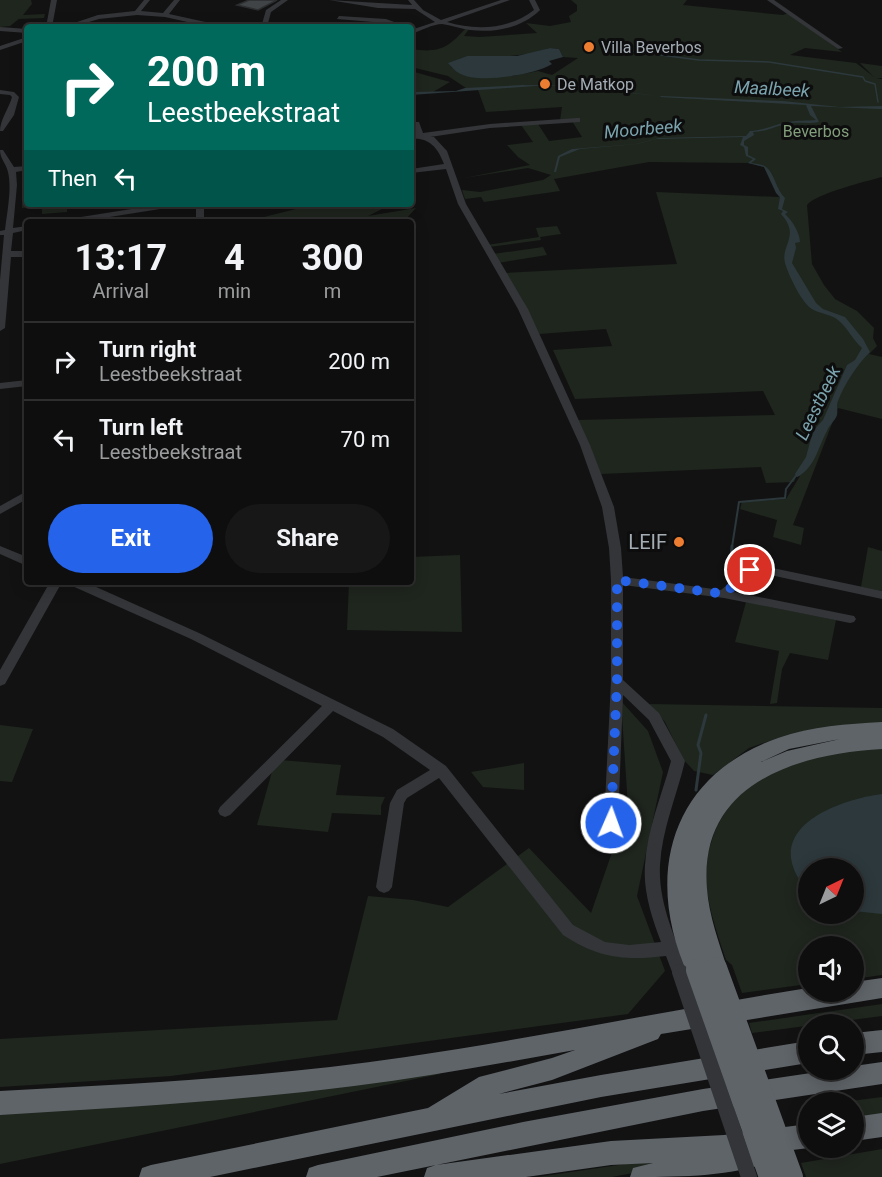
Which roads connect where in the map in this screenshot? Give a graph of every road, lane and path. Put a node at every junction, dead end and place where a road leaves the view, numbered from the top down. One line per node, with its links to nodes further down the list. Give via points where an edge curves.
1 (54, 0): 15 (street)
2 (147, 0): 11 (street)
3 (177, 0): 12 (street)
4 (285, 0): 18 (street, via 268,11)
5 (332, 0): 10 (street)
6 (411, 0): 10 (street)
7 (507, 0): 14 (street)
8 (532, 0): 14 (street, via 537,10 517,23 478,29)
9 (770, 0): 25 (street)
10 (415, 7): 14 (street)
11 (136, 13): 12 (street); 16 (street)
12 (165, 15): 17 (street)
13 (339, 18): 19 (street)
14 (442, 22): 21 (street)
15 (50, 24)
16 (75, 24)
17 (205, 24)
18 (264, 24)
19 (396, 24)
20 (0, 29): 22 (street)
21 (414, 30)
22 (24, 31)
23 (24, 41): 24 (street)
24 (0, 48)
25 (840, 48)
26 (0, 92): 29 (street, via 16,97)
27 (577, 120): 30 (street, via 490,126)
28 (416, 124): 30 (street)
29 (0, 129)
30 (416, 137): 32 (street, via 437,144)
31 (0, 152): 34 (street)
32 (449, 166): 35 (street); 52 (street, via 462,204 524,309 585,445 612,526)
33 (24, 168): 34 (street)
34 (12, 170): 41 (street)
35 (414, 171)
36 (111, 207): 38 (street)
37 (151, 207): 38 (street)
38 (112, 214): 39 (street)
39 (81, 219)
40 (24, 229): 41 (street)
41 (4, 232): 42 (street)
42 (4, 244): 44 (street)
43 (24, 254): 44 (street)
44 (7, 255): 45 (street)
45 (0, 328)
46 (24, 383): 47 (street)
47 (0, 386)
48 (24, 496): 49 (street)
49 (0, 511)
50 (0, 550): 51 (street)
51 (24, 561)
52 (617, 580): 55 (street); 59 (street)
53 (54, 585): 58 (street)
54 (81, 585): 60 (street, via 195,636)
55 (724, 594): 56 (street, via 754,568); 57 (street)
56 (882, 595)
57 (850, 620)
58 (0, 681)
59 (617, 681): 65 (street); 67 (street, via 654,717 678,761 653,853 655,901)
60 (331, 705): 63 (street, via 388,734); 64 (street)
61 (882, 729): 68 (highway, via 829,732 778,745 739,765 706,794 688,824 678,869 682,915)
62 (882, 742): 68 (highway, via 838,744 790,756 746,779 718,807 702,837 695,876 704,932)
63 (441, 770): 66 (street, via 402,794 397,803); 67 (street, via 568,930 596,947 616,953)
64 (225, 811)
65 (611, 823)
66 (384, 887)
67 (671, 948): 68 (street)
68 (698, 970): 85 (street, bridge); 86 (highway, bridge); 87 (highway, bridge)
69 (882, 988): 70 (highway, via 792,999)
70 (678, 1021): 75 (highway, via 363,1073 202,1091); 76 (highway, via 552,1069 480,1088)
71 (882, 1041): 72 (highway)
72 (864, 1043)
73 (798, 1054): 76 (highway)
74 (882, 1073): 81 (highway, via 523,1134)
75 (0, 1103)
76 (429, 1119): 82 (highway)
77 (882, 1125): 78 (highway)
78 (864, 1128)
79 (798, 1137): 83 (highway, via 724,1147 610,1152)
80 (798, 1137): 84 (highway, via 742,1162)
81 (335, 1176)
82 (151, 1177)
83 (436, 1177)
84 (642, 1177)
85 (749, 1177)
86 (770, 1177)
87 (792, 1177)

